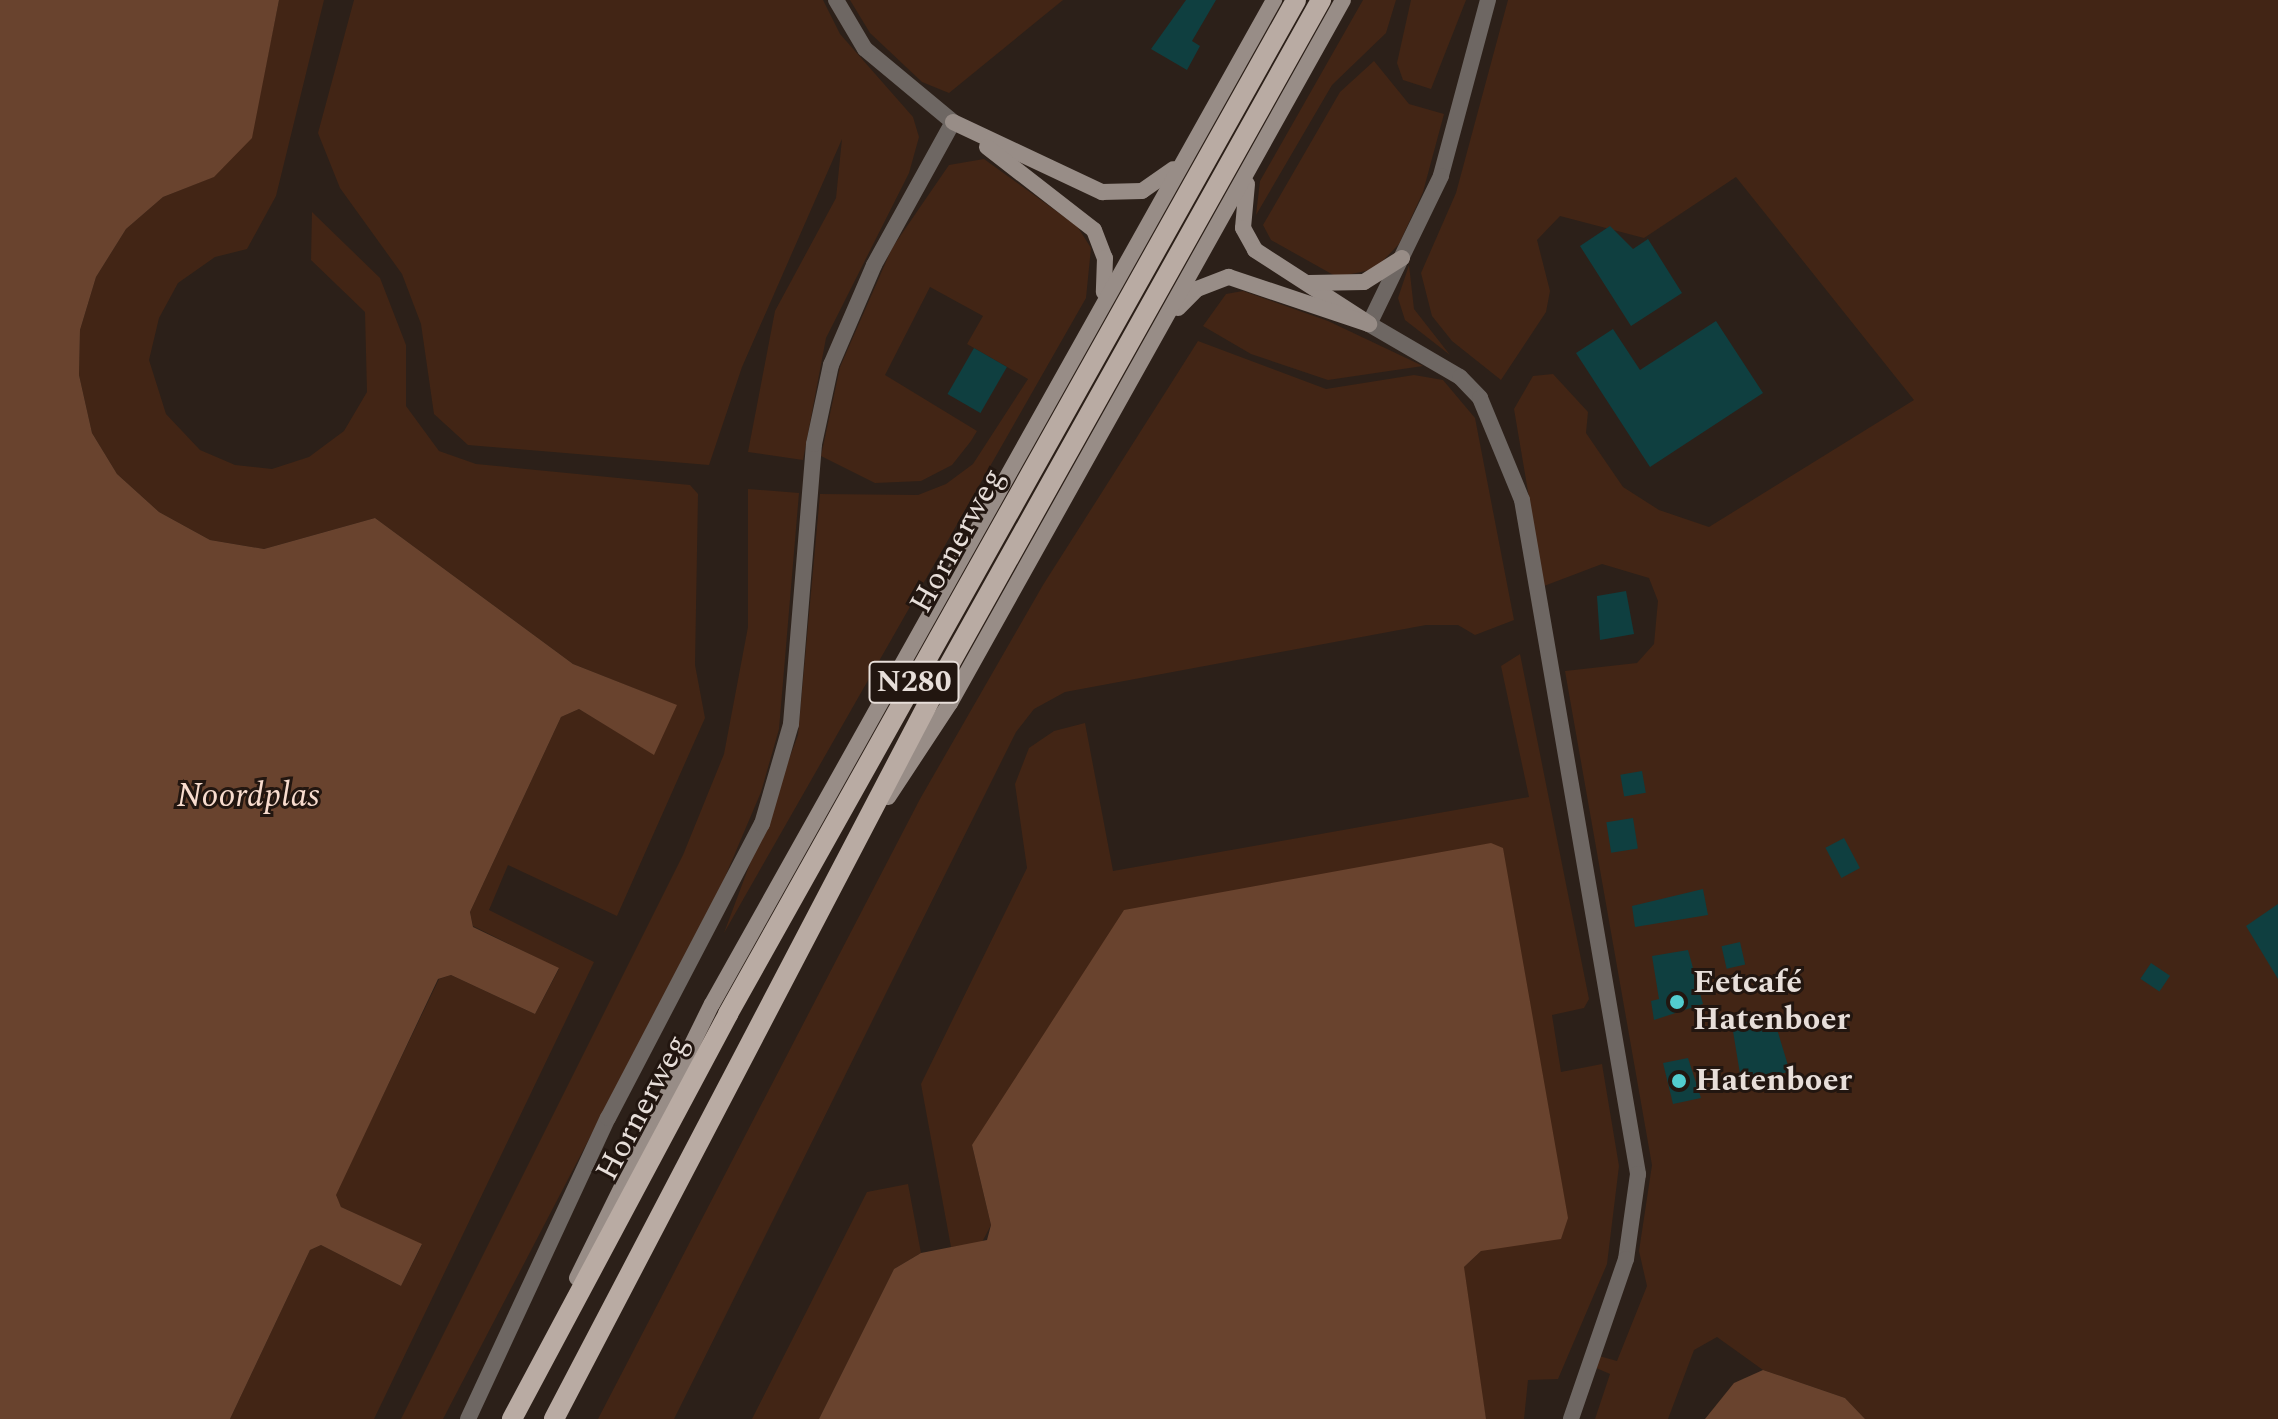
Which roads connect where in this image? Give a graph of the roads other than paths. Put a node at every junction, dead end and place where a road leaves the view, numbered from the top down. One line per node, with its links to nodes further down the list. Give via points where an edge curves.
1 (836, 0): 7 (street, via 865,49)
2 (1274, 0): 9 (main road, Hornerweg / N280)
3 (1296, 0): 16 (main road, Hornerweg / N280)
4 (1321, 0): 15 (main road, Hornerweg / N280)
5 (1343, 0): 8 (main road, Hornerweg / N280)
6 (1488, 0): 10 (street, via 1441,176)
7 (953, 122): 9 (main road, via 1102,192 1142,191); 12 (main road, via 1094,230 1105,258); 17 (street, Hornerweg, via 874,265 824,390 791,724 762,824 608,1118)
8 (1253, 163): 11 (main road, via 1242,212 1248,241); 14 (main road, Hornerweg / N280)
9 (1180, 164): 12 (main road, Hornerweg / N280)
10 (1402, 258): 11 (main road, via 1364,282); 13 (street)
11 (1307, 283): 13 (main road)
12 (1104, 297): 16 (main road, Hornerweg / N280, via 636,1147)
13 (1369, 324): 14 (main road, via 1229,277 1197,289); 20 (street, via 1460,377 1480,398 1508,451 1522,500 1638,1174 1626,1259)
14 (1161, 327): 15 (main road, Hornerweg / N280, via 950,703)
15 (843, 866): 19 (main road, Hornerweg / N280)
16 (537, 1367): 18 (main road, Hornerweg / N280)
17 (468, 1419)
18 (512, 1419)
19 (554, 1419)
20 (1571, 1419)

